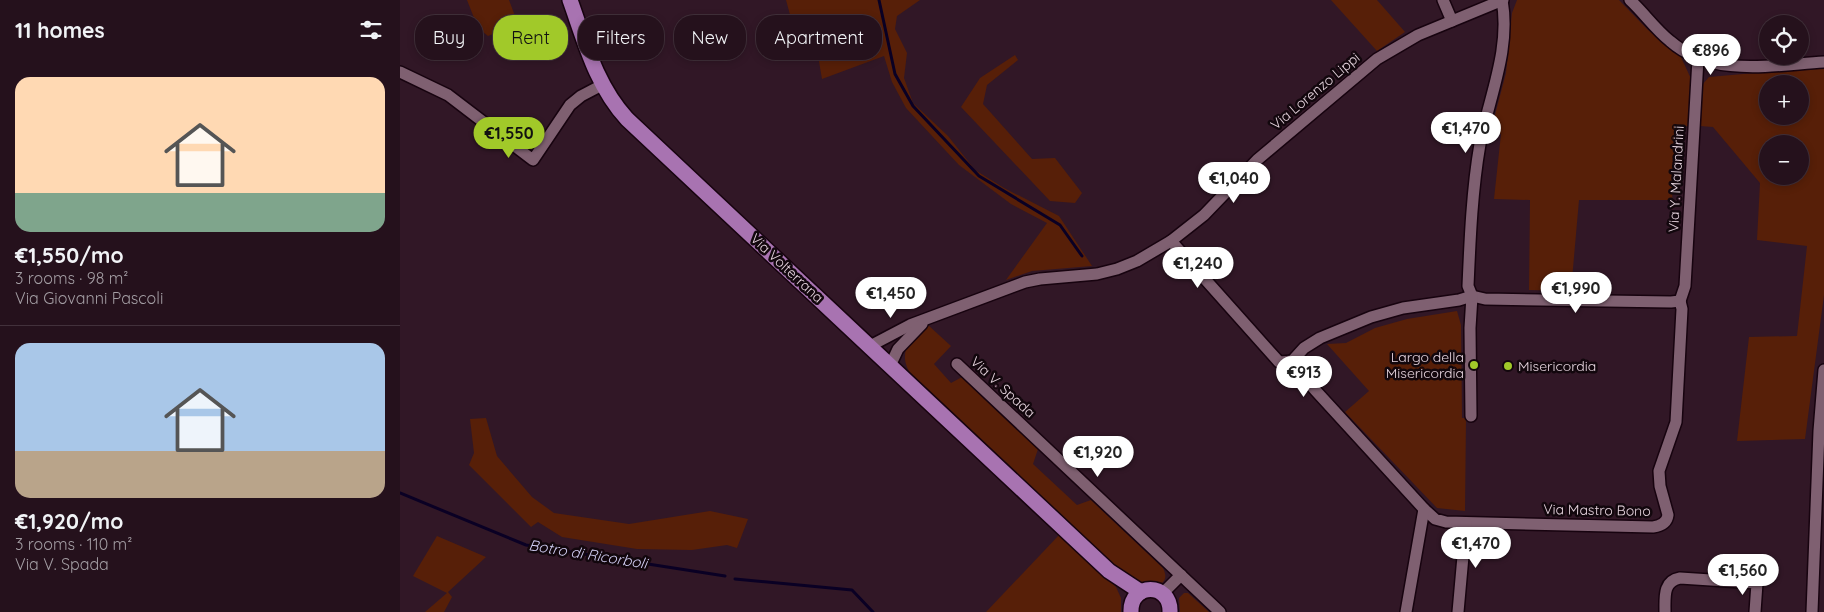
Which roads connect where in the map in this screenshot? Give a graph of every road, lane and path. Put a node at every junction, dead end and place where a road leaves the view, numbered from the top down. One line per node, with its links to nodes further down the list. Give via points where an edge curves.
1 (570, 0): 9 (main road, Via Volterrana)
2 (1442, 0): 5 (street)
3 (1502, 0): 5 (street, Via Lorenzo Lippi); 11 (street, via 1500,67 1481,139 1475,184 1468,281)
4 (1630, 0): 6 (street, via 1670,42)
5 (1452, 20): 10 (street, Via Lorenzo Lippi, via 1394,47 1377,59 1257,160 1204,215)
6 (1698, 59): 7 (street, via 1735,66); 12 (street, Via Y. Malandrini, via 1685,286)
7 (1824, 62)
8 (400, 72): 9 (street, via 448,95 533,160 570,105)
9 (602, 85): 14 (main road, Via Volterrana, via 627,119)
10 (1172, 241): 13 (street, Via Lorenzo Lippi, via 1117,269 1025,282); 15 (street, via 1280,362)
11 (1472, 296): 12 (street, via 1481,299); 15 (street, via 1370,316 1313,342); 19 (street)
12 (1680, 300): 21 (street, Via Mastro Bono, via 1676,422 1660,471 1660,486 1668,516 1664,522 1653,526)
13 (925, 321): 14 (street, Via Lorenzo Lippi, via 910,325); 17 (street, Via Lorenzo Lippi, via 898,349)
14 (870, 346): 17 (main road, Via Volterrana)
15 (1294, 361): 20 (street, Via Mastro Bono, via 1316,392)
16 (957, 364): 23 (street, Via V. Spada)
17 (890, 366): 22 (main road, Via Volterrana)
18 (1824, 370): 33 (street, via 1818,431)
19 (1470, 416)
20 (1424, 509): 21 (street, Via Mastro Bono, via 1438,520); 29 (street)
21 (1466, 523): 30 (street)
22 (1108, 571): 24 (main road, Via Volterrana); 26 (main road, Via Volterrana, via 1120,585)
23 (1181, 575): 25 (street); 28 (street, Via V. Spada)
24 (1141, 592): 25 (main road, Via Volterrana, via 1154,590); 26 (main road, Via Volterrana)
25 (1164, 595): 27 (main road, via 1170,603)
26 (1131, 608)
27 (1170, 612)
28 (1220, 612)
29 (1406, 612)
30 (1458, 612)
31 (1664, 612): 32 (street, via 1667,587 1674,579 1680,578 1758,583)
32 (1756, 612)
33 (1812, 612)

